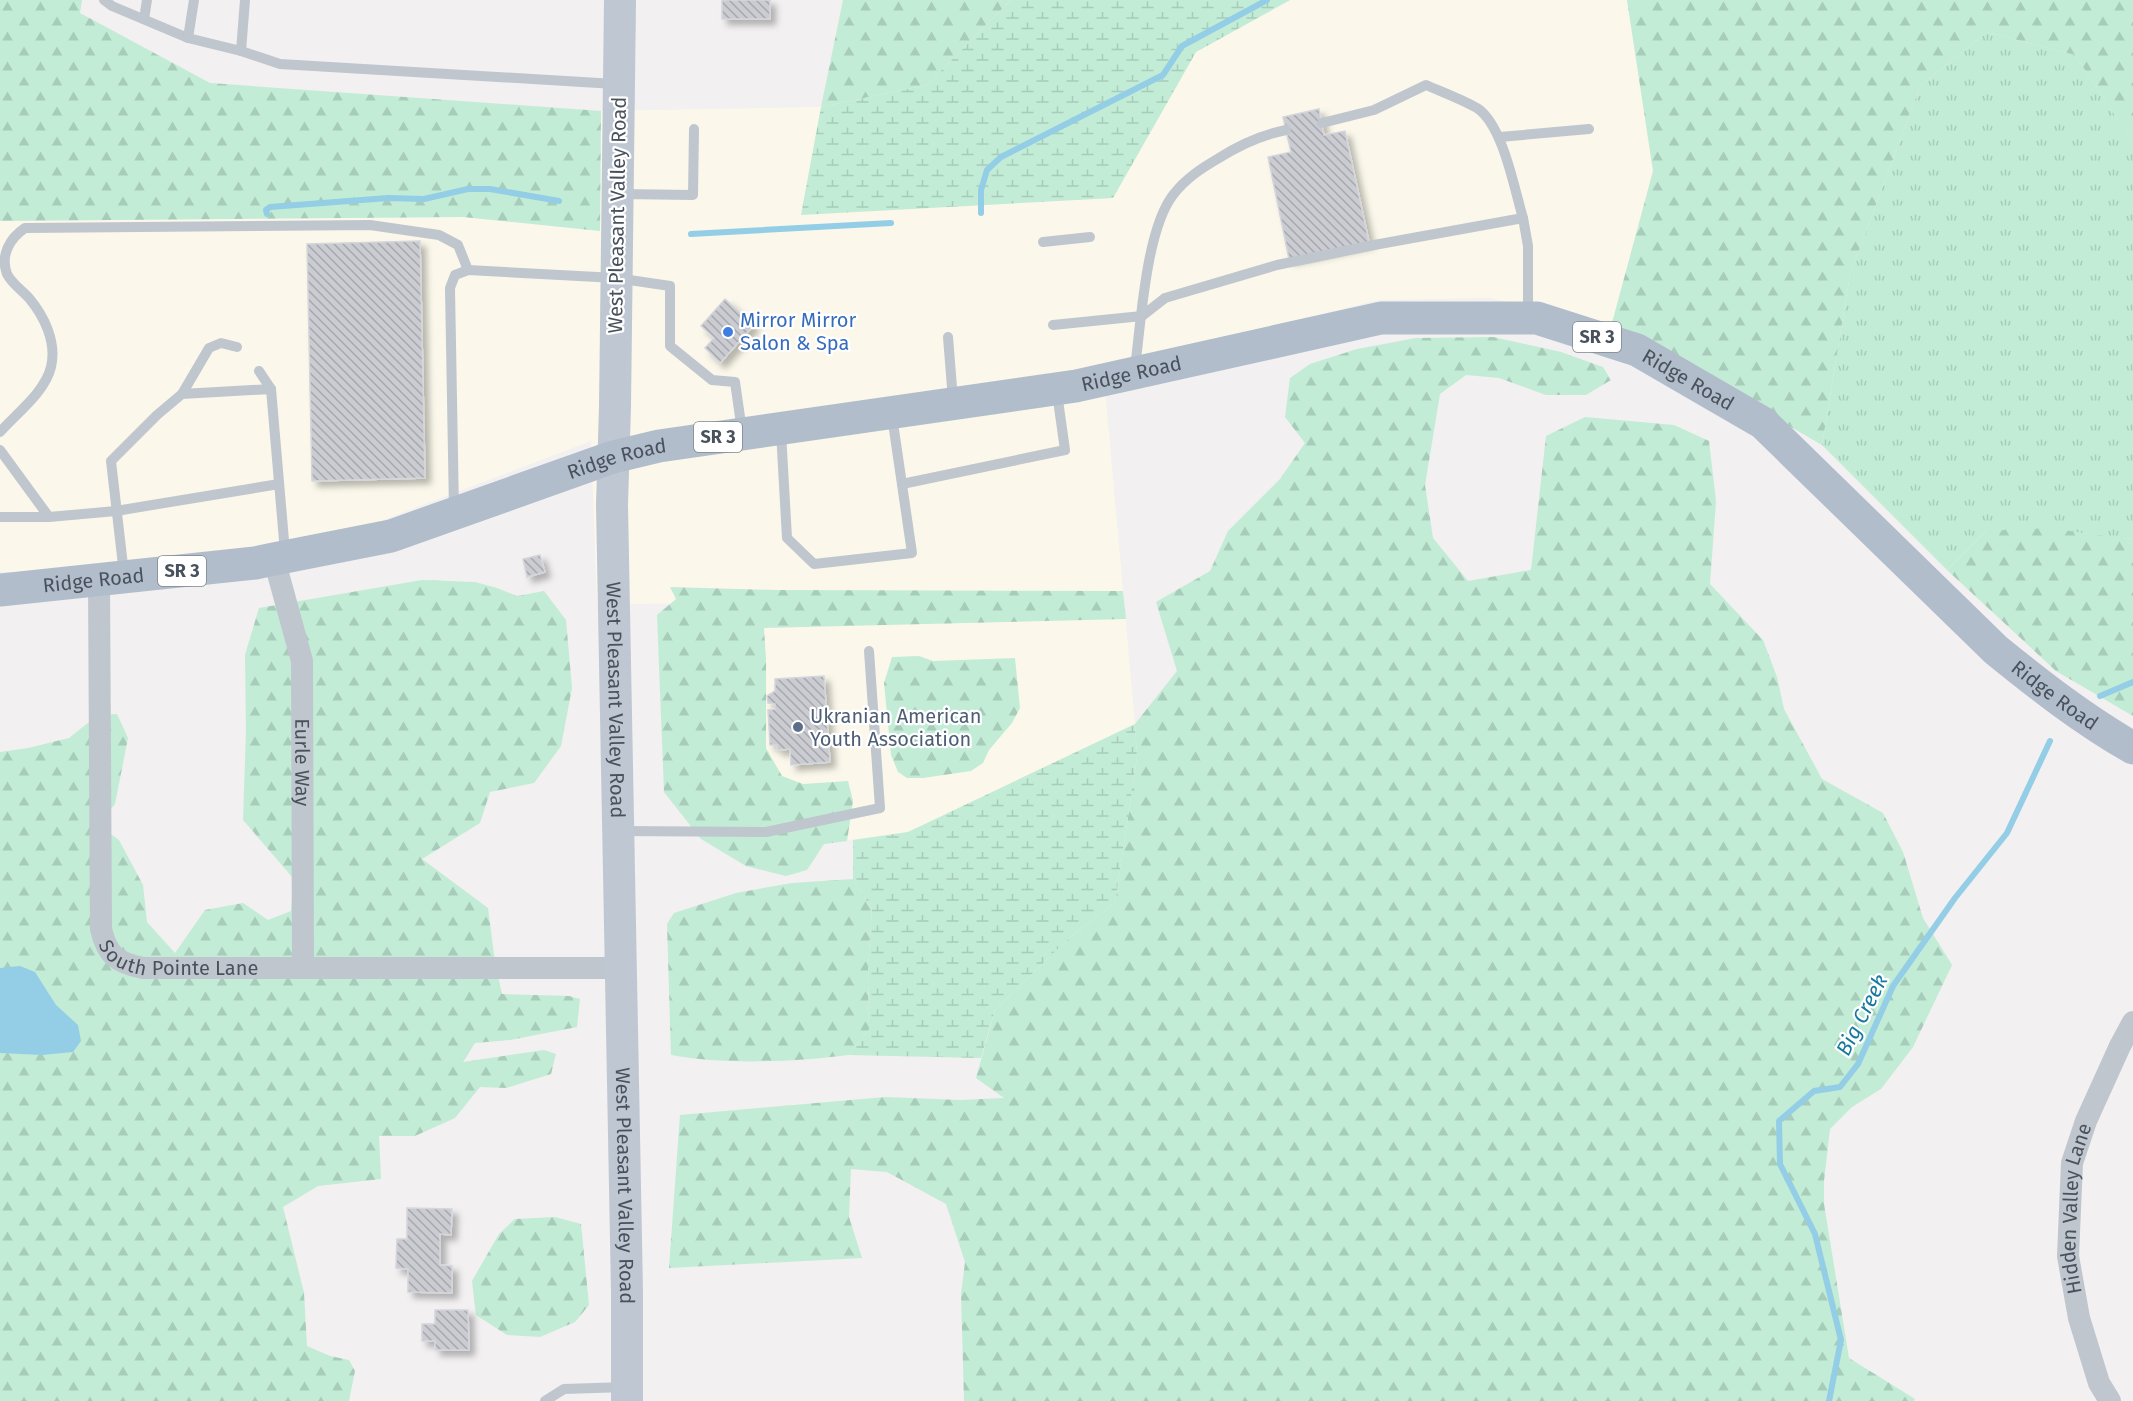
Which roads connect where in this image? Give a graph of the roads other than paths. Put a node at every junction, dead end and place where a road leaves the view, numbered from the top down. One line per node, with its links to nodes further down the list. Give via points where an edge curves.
1 (104, 0): 6 (lane)
2 (147, 0): 6 (lane)
3 (194, 0): 7 (lane)
4 (245, 0): 8 (lane)
5 (620, 0): 9 (main road, West Pleasant Valley Road)
6 (144, 19): 7 (lane)
7 (188, 38): 8 (lane)
8 (241, 51): 9 (lane, via 280,64)
9 (618, 84): 15 (main road, West Pleasant Valley Road)
10 (1322, 123): 14 (lane, via 1374,110 1426,85 1478,109)
11 (694, 129): 15 (lane, via 693,195)
12 (1588, 129): 14 (lane)
13 (1286, 130): 21 (lane, via 1241,144 1193,174 1171,197 1152,246)
14 (1500, 137): 16 (lane)
15 (617, 194): 20 (main road, West Pleasant Valley Road)
16 (1523, 218): 21 (lane, via 1276,266 1165,298); 22 (lane, via 1527,232)
17 (1090, 237): 18 (lane)
18 (1043, 242)
19 (468, 270): 20 (lane); 34 (lane, via 458,245 439,235 370,225 25,228 6,247 4,267 47,324 51,365 38,392); 41 (lane, via 455,275 450,288)
20 (616, 278): 35 (lane, via 670,286 670,345 712,380 735,382); 37 (main road, West Pleasant Valley Road)
21 (1142, 316): 23 (lane); 27 (lane)
22 (1528, 318): 27 (main road, Ridge Road / SR 3, via 1381,318); 48 (main road, Ridge Road / SR 3, via 1637,350 1763,423 1996,650 2106,733)
23 (1053, 325)
24 (948, 337): 31 (lane)
25 (237, 347): 30 (lane, via 221,342 209,348)
26 (259, 371): 29 (lane)
27 (1135, 373): 28 (main road, Ridge Road / SR 3)
28 (1056, 388): 31 (main road, Ridge Road / SR 3); 39 (lane, via 1065,450)
29 (271, 389): 30 (lane); 38 (lane)
30 (182, 394): 40 (lane, via 111,461)
31 (953, 403): 32 (main road, Ridge Road / SR 3)
32 (891, 412): 33 (main road, Ridge Road / SR 3); 39 (lane)
33 (781, 428): 35 (main road, Ridge Road / SR 3); 39 (lane, via 787,538 814,564 912,552)
34 (0, 432)
35 (742, 434): 37 (main road, Ridge Road / SR 3)
36 (0, 450): 43 (lane)
37 (613, 457): 41 (main road, Ridge Road / SR 3); 49 (main road, West Pleasant Valley Road)
38 (279, 484): 40 (lane); 44 (lane)
39 (902, 484)
40 (116, 512): 43 (lane); 45 (lane)
41 (454, 513): 44 (main road, Ridge Road / SR 3, via 391,536)
42 (0, 517): 43 (lane)
43 (49, 517)
44 (280, 558): 45 (main road, Ridge Road / SR 3); 50 (street, Eurle Way, via 303,671)
45 (112, 579): 46 (main road, Ridge Road / SR 3); 50 (street, South Pointe Lane, via 101,929 105,944 113,956 143,968)
46 (0, 590)
47 (870, 651): 49 (lane, via 880,808 766,832)
48 (2133, 748)
49 (618, 831): 51 (main road, West Pleasant Valley Road)
50 (303, 968): 51 (street, South Pointe Lane)
51 (620, 968): 53 (main road, West Pleasant Valley Road)
52 (2133, 1022): 55 (street, Hidden Valley Lane, via 2086,1120 2072,1163 2068,1256 2079,1318 2099,1383)
53 (627, 1394): 54 (lane, via 564,1389)
54 (545, 1401)
55 (2110, 1401)

